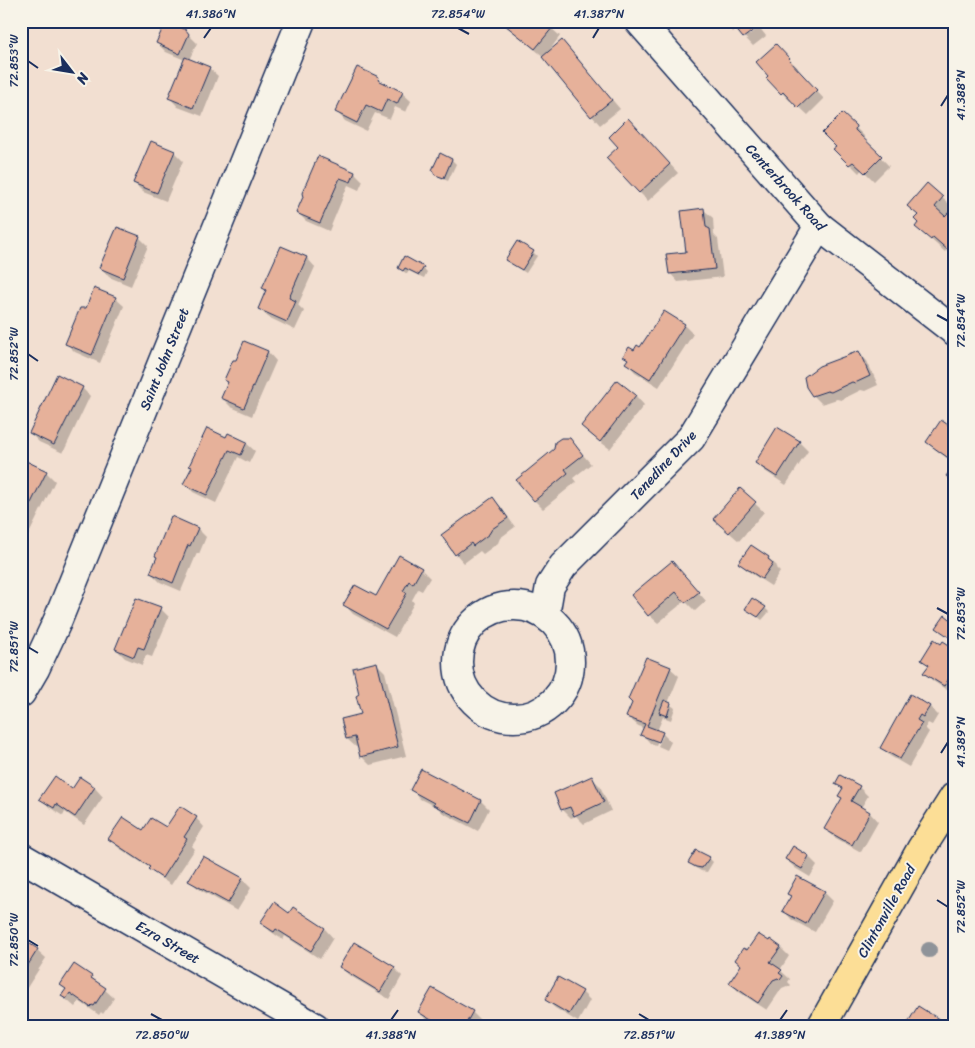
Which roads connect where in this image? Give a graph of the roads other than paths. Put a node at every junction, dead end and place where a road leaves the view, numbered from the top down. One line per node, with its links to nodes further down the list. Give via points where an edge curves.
1 (301, 21): 6 (street, Saint John Street, via 57,622)
2 (639, 21): 3 (street, Centerbrook Road)
3 (819, 226): 4 (street, Centerbrook Road); 5 (street, Tenedine Drive, via 691,438 563,566 550,586)
4 (954, 331)
5 (545, 616): 5 (street, via 567,643 570,661 560,694 547,707 531,715 514,718 496,716 481,708 468,695 458,669 458,654 469,628 491,610 504,606 532,609)
6 (21, 693)
7 (954, 797): 10 (main road, Clintonville Road, via 921,849)
8 (21, 857): 9 (street, Ezra Street)
9 (315, 1027)
10 (821, 1027)

